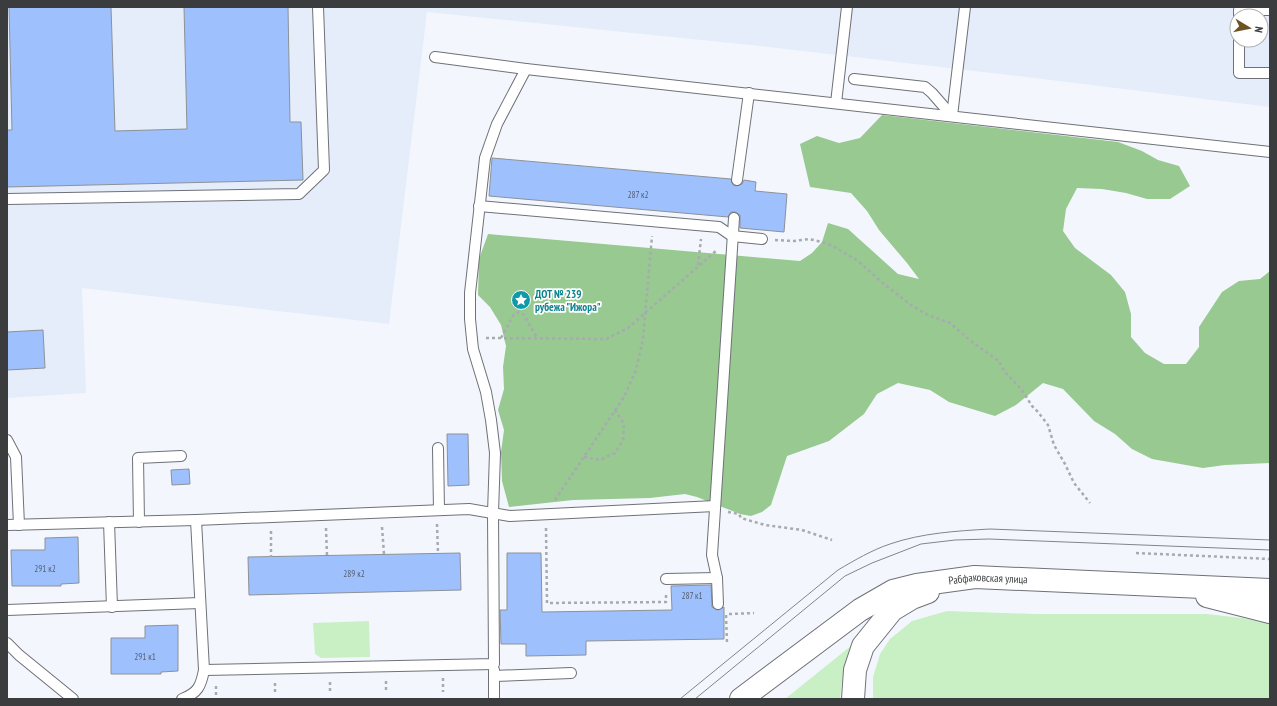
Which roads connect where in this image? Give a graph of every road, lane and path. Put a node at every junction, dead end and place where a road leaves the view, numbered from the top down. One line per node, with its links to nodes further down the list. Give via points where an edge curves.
1 (318, 7): 14 (lane, via 324,170 299,194)
2 (847, 7): 10 (lane)
3 (965, 7): 11 (lane)
4 (1239, 48): 7 (lane, via 1238,73)
5 (435, 57): 6 (lane)
6 (526, 69): 9 (lane); 15 (lane, via 497,124 485,158)
7 (1270, 73)
8 (854, 79): 11 (lane, via 925,87)
9 (748, 93): 10 (lane); 13 (lane)
10 (836, 103): 11 (lane)
11 (952, 116): 12 (lane)
12 (1270, 152)
13 (737, 180)
14 (7, 199)
15 (479, 206): 17 (lane); 23 (lane, via 470,293)
16 (734, 218): 19 (lane)
17 (653, 221): 18 (lane); 22 (path)
18 (702, 226): 19 (lane, via 719,227); 21 (path)
19 (732, 236): 20 (lane); 21 (path); 32 (lane)
20 (762, 239): 31 (path, via 809,239 833,246 858,261 911,305 950,323 1000,361 1004,371 1048,425 1054,445 1074,483)
21 (698, 266): 22 (path)
22 (645, 313): 25 (path, via 628,328 606,339); 26 (path, via 636,370)
23 (472, 338): 24 (path); 35 (lane, via 492,420)
24 (501, 338): 25 (path); 25 (path, via 514,314 519,312 524,315)
25 (537, 338)
26 (615, 410): 30 (path); 30 (path, via 624,424 624,440 614,454 600,460)
27 (7, 440): 43 (lane, via 16,457)
28 (438, 448): 33 (lane)
29 (181, 456): 41 (lane, via 138,458)
30 (584, 457): 36 (path)
31 (1090, 503)
32 (715, 509): 36 (lane); 44 (path, via 739,514 741,518 802,530); 52 (lane, via 712,555)
33 (437, 510): 34 (lane); 35 (lane, via 469,509); 45 (path)
34 (382, 512): 37 (lane); 47 (path)
35 (493, 513): 36 (lane, via 510,516); 65 (lane)
36 (545, 514): 53 (path, via 547,603 666,602)
37 (326, 515): 38 (lane); 48 (path)
38 (270, 517): 39 (lane); 49 (path)
39 (196, 520): 41 (lane); 56 (lane)
40 (109, 522): 41 (lane); 43 (lane); 58 (lane)
41 (139, 522)
42 (7, 525): 43 (lane)
43 (19, 525)
44 (832, 540)
45 (438, 553)
46 (1136, 553): 50 (path)
47 (384, 554)
48 (327, 556)
49 (271, 557)
50 (1270, 559)
51 (975, 577): 54 (main road, Рабфаковская улица); 72 (main road, Рабфаковская улица, via 894,591 860,610); 73 (main road, via 912,598 892,610 863,646 855,670)
52 (717, 578): 53 (lane); 57 (lane)
53 (666, 579)
54 (1170, 586): 55 (main road, Рабфаковская улица); 60 (main road)
55 (1270, 590)
56 (200, 603): 58 (lane); 66 (lane)
57 (718, 604): 62 (path, via 726,604)
58 (112, 607): 59 (lane)
59 (7, 610)
60 (1270, 612)
61 (754, 613): 62 (path)
62 (726, 614): 63 (path)
63 (727, 642)
64 (7, 643): 69 (lane)
65 (494, 664): 66 (lane); 68 (lane)
66 (204, 670): 70 (lane, via 201,685 192,695)
67 (571, 673): 68 (lane)
68 (494, 676): 71 (lane)
69 (74, 699)
70 (182, 699)
71 (494, 699)
72 (741, 699)
73 (852, 699)

